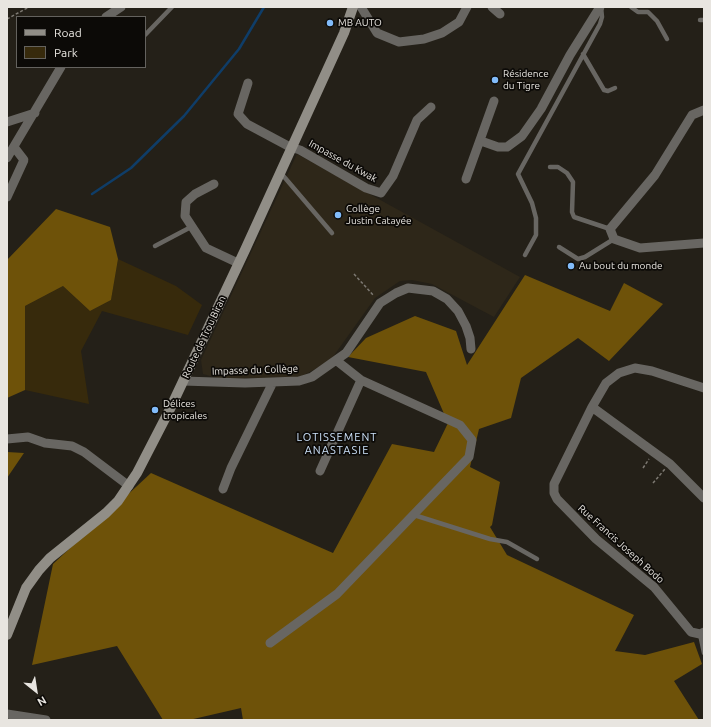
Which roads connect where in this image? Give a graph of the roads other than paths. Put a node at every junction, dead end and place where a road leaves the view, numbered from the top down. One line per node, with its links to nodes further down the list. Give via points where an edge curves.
1 (121, 7): 10 (street)
2 (172, 7): 11 (lane)
3 (353, 7): 24 (main road, Route de Trou Biran, via 344,33)
4 (361, 7): 5 (street, via 377,33 399,42 424,39 442,33 459,22)
5 (467, 7)
6 (492, 7): 9 (street)
7 (600, 7): 13 (lane, via 600,24); 22 (street, via 541,109 522,136 508,147 498,147)
8 (631, 7): 12 (lane, via 638,12 648,12 657,21)
9 (500, 14)
10 (108, 16)
11 (146, 34)
12 (667, 39)
13 (583, 54): 16 (lane, via 604,90); 38 (lane, via 518,174 536,218 536,235)
14 (60, 68): 20 (street)
15 (248, 83): 24 (street, via 238,114 247,124)
16 (614, 88)
17 (494, 101): 22 (street)
18 (431, 107): 24 (street, Impasse du Kwak, via 417,120 393,176 381,193 366,188 300,150)
19 (704, 110): 32 (street, via 692,115 655,175)
20 (35, 113): 21 (street); 23 (street)
21 (7, 122)
22 (481, 141): 28 (street)
23 (14, 147): 25 (street); 30 (street, via 24,160)
24 (290, 148): 27 (main road, Route de Trou Biran)
25 (7, 158)
26 (550, 167): 32 (lane, via 558,167 567,173 573,182 574,217)
27 (280, 172): 33 (lane); 39 (main road, Route de Trou Biran)
28 (466, 179)
29 (214, 184): 31 (street, via 186,202 185,216)
30 (7, 197)
31 (191, 226): 36 (lane); 39 (street, via 206,248)
32 (610, 229): 34 (street)
33 (332, 233)
34 (614, 239): 35 (street, via 640,248); 37 (lane, via 578,259)
35 (704, 243)
36 (155, 246)
37 (558, 247)
38 (525, 256)
39 (238, 263): 43 (main road, Route de Trou Biran)
40 (471, 349): 41 (street, Impasse du Collège, via 470,338 458,311 447,299 433,291 408,288 380,302 346,353)
41 (337, 361): 42 (street); 44 (street, Impasse du Collège, via 312,377 299,381)
42 (361, 380): 48 (street); 52 (street, via 460,425 472,440 469,457)
43 (183, 381): 44 (street, Impasse du Collège); 49 (main road, Route de Trou Biran)
44 (273, 382): 50 (street)
45 (704, 388): 46 (street, Rue Francis Joseph Bodo, via 635,368 619,373 606,383)
46 (592, 407): 51 (street, via 670,464); 54 (street, Rue Francis Joseph Bodo, via 554,484 557,500 596,539 654,587 691,632)
47 (7, 439): 49 (street, via 28,437 72,446)
48 (320, 471)
49 (129, 486): 55 (main road, Route de Trou Biran, via 106,513 50,558 39,570 26,588)
50 (223, 489)
51 (704, 498)
52 (414, 515): 53 (lane, via 507,542); 56 (street, via 337,594)
53 (537, 559)
54 (702, 633): 57 (lane)
55 (7, 635)
56 (270, 643)
57 (704, 653)
58 (7, 714): 59 (street)
59 (46, 720)

